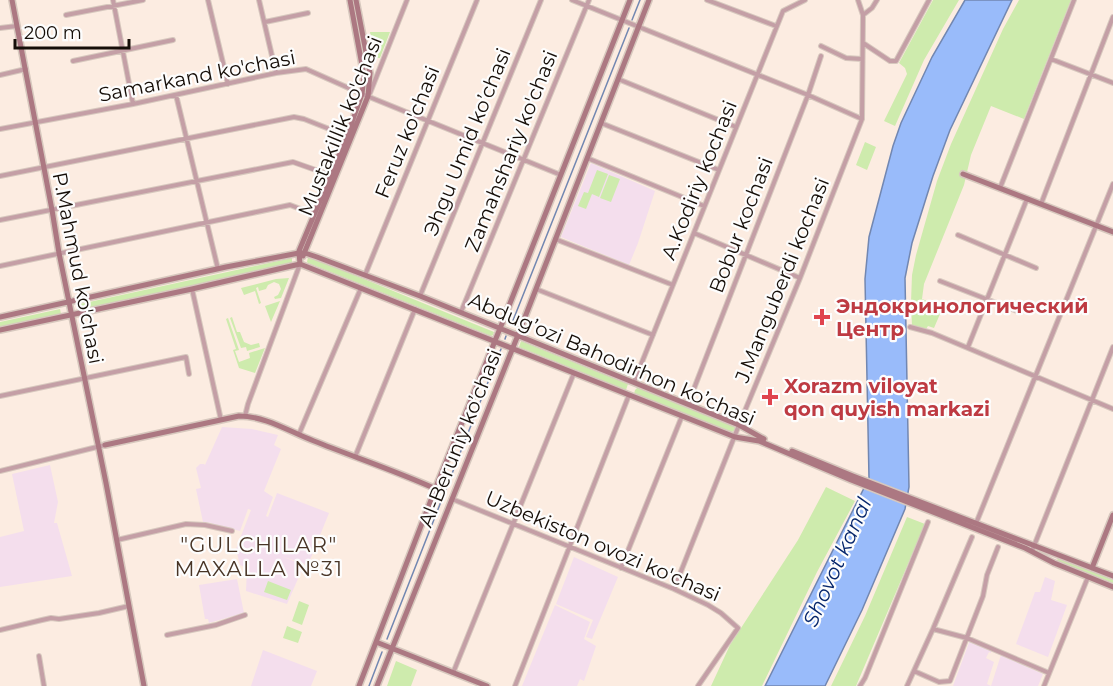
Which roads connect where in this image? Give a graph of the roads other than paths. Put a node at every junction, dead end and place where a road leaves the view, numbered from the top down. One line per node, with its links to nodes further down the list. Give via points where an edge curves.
1 (12, 0): 28 (main road, P.Mahmud ko'chasi)
2 (143, 0): 20 (street)
3 (208, 0): 47 (street)
4 (259, 0): 27 (street)
5 (350, 0): 49 (main road)
6 (356, 0): 49 (main road, via 370,74)
7 (407, 0): 49 (street, Mustakillik ko'chasi)
8 (477, 0): 53 (street, Feruz ko'chasi)
9 (541, 0): 60 (street, Эhgu Umid ko’chasi)
10 (572, 0): 21 (street)
11 (588, 0): 21 (street, Zamahshariy ko'chasi)
12 (630, 0): 26 (main road, Al-Beruniy ko’chasi)
13 (649, 0): 30 (main road, Al-Beruniy ko’chasi)
14 (707, 0): 29 (street)
15 (804, 0): 29 (street, A.Kodiriy kochasi, via 783,11)
16 (858, 0): 24 (street, J.Manguberdi kochasi)
17 (877, 0): 24 (street)
18 (929, 0): 33 (street, via 896,61)
19 (1074, 0): 38 (street)
20 (113, 3): 23 (street); 35 (street)
21 (586, 6): 26 (street); 62 (street, Zamahshariy ko'chasi)
22 (308, 13): 27 (street)
23 (66, 15)
24 (863, 15): 33 (street, J.Manguberdi kochasi)
25 (1113, 17): 42 (street)
26 (622, 20): 30 (street); 67 (main road, Al-Beruniy ko’chasi)
27 (264, 22): 41 (street)
28 (17, 26): 31 (street); 40 (main road, P.Mahmud ko'chasi)
29 (776, 26): 44 (street, A.Kodiriy kochasi)
30 (639, 27): 44 (street); 45 (main road, Al-Beruniy ko’chasi)
31 (0, 28)
32 (173, 40): 35 (street)
33 (862, 43): 37 (street, J.Manguberdi kochasi)
34 (821, 46): 37 (street, via 846,58)
35 (122, 52): 39 (street); 51 (street)
36 (821, 56): 50 (street, Bobur kochasi)
37 (862, 59): 52 (street, J.Manguberdi kochasi)
38 (1051, 59): 42 (street); 71 (street)
39 (73, 61)
40 (26, 69): 43 (street); 54 (main road, P.Mahmud ko'chasi)
41 (276, 73): 47 (street, Samarkand ko'chasi); 49 (street, Samarkand ko'chasi, via 306,69)
42 (1091, 74): 46 (street); 73 (street)
43 (0, 75)
44 (757, 75): 50 (street); 56 (street, A.Kodiriy kochasi)
45 (618, 79): 55 (main road, Al-Beruniy ko’chasi); 56 (street)
46 (1113, 83)
47 (228, 84): 48 (street, Samarkand ko'chasi)
48 (176, 95): 51 (street, Samarkand ko'chasi); 59 (street)
49 (365, 95): 53 (street, Samarkand ko'chasi); 58 (main road, Mustakillik ko'chasi); 85 (main road, Mustakillik ko'chasi)
50 (808, 95): 52 (street); 86 (street, Bobur kochasi)
51 (133, 104): 54 (street, Samarkand ko'chasi)
52 (862, 119): 93 (street, J.Manguberdi kochasi)
53 (428, 120): 60 (street, Samarkand ko'chasi); 92 (street, Feruz ko'chasi)
54 (35, 122): 57 (street, Samarkand ko'chasi); 63 (main road, P.Mahmud ko'chasi)
55 (601, 123): 61 (main road, Al-Beruniy ko’chasi); 64 (street)
56 (736, 127): 64 (street, A.Kodiriy kochasi)
57 (0, 129)
58 (347, 136): 59 (street, via 294,117); 66 (main road, Mustakillik ko'chasi)
59 (187, 139): 63 (street); 69 (street)
60 (483, 143): 62 (street, Samarkand ko'chasi); 99 (street, Эhgu Umid ko’chasi)
61 (587, 158): 74 (street); 83 (main road, Al-Beruniy ko’chasi)
62 (523, 159): 67 (street, Samarkand ko'chasi); 104 (street, Zamahshariy ko'chasi)
63 (44, 168): 68 (street); 75 (main road, P.Mahmud ko'chasi)
64 (719, 170): 74 (street, A.Kodiriy kochasi)
65 (963, 174): 71 (main road)
66 (330, 175): 69 (street, via 293,162); 76 (main road, Mustakillik ko'chasi)
67 (561, 175): 108 (main road, Al-Beruniy ko’chasi)
68 (0, 176)
69 (197, 182): 75 (street); 78 (street)
70 (1113, 184): 79 (street)
71 (1000, 188): 72 (main road)
72 (1027, 199): 73 (main road); 87 (street)
73 (1041, 204): 79 (main road)
74 (704, 206): 81 (street, A.Kodiriy kochasi)
75 (52, 210): 77 (street); 84 (main road, P.Mahmud ko'chasi)
76 (315, 214): 78 (street, via 291,205); 85 (main road, Mustakillik ko'chasi, via 299,251)
77 (0, 220)
78 (207, 222): 84 (street); 91 (street)
79 (1097, 226): 80 (main road); 118 (street)
80 (1113, 232)
81 (694, 233): 86 (street); 95 (street, A.Kodiriy kochasi)
82 (958, 236): 87 (street)
83 (555, 239): 95 (street); 98 (main road, Al-Beruniy ko’chasi)
84 (59, 253): 89 (street); 101 (main road, P.Mahmud ko'chasi)
85 (302, 253): 88 (main road); 91 (main road); 92 (main road, Abdug’ozi Bahodirhon ko’chasi)
86 (745, 254): 93 (street); 124 (street, Bobur kochasi)
87 (1005, 255): 90 (street); 100 (street)
88 (300, 264): 96 (main road, Abdug’ozi Bahodirhon ko’chasi); 97 (main road); 126 (street)
89 (0, 266)
90 (1036, 268)
91 (218, 269): 101 (main road)
92 (365, 276): 99 (main road, Abdug’ozi Bahodirhon ko’chasi)
93 (800, 278): 129 (street, J.Manguberdi kochasi)
94 (940, 281): 100 (street)
95 (673, 285): 111 (street, A.Kodiriy kochasi)
96 (361, 288): 102 (main road, Abdug’ozi Bahodirhon ko’chasi); 130 (street)
97 (192, 289): 105 (main road); 128 (street)
98 (536, 289): 110 (main road, Al-Beruniy ko’chasi); 111 (street)
99 (420, 296): 104 (main road, Abdug’ozi Bahodirhon ko’chasi)
100 (988, 299): 103 (street); 113 (street)
101 (69, 302): 105 (main road, P.Mahmud ko'chasi); 106 (main road)
102 (415, 309): 112 (main road, Abdug’ozi Bahodirhon ko’chasi); 133 (street)
103 (1017, 311)
104 (461, 312): 108 (main road, Abdug’ozi Bahodirhon ko’chasi)
105 (72, 315): 109 (main road); 119 (main road, P.Mahmud ko'chasi)
106 (0, 317)
107 (910, 327): 113 (street)
108 (500, 328): 110 (main road, Abdug’ozi Bahodirhon ko’chasi); 112 (main road, Al-Beruniy ko’chasi)
109 (0, 330)
110 (518, 335): 115 (main road, Al-Beruniy ko’chasi); 120 (main road, Abdug’ozi Bahodirhon ko’chasi)
111 (653, 335): 120 (street, A.Kodiriy kochasi)
112 (495, 341): 115 (main road, Abdug’ozi Bahodirhon ko’chasi); 136 (main road, Al-Beruniy ko’chasi)
113 (968, 347): 118 (street)
114 (1113, 347): 123 (street)
115 (512, 348): 116 (main road, Abdug’ozi Bahodirhon ko’chasi); 137 (main road, Al-Beruniy ko’chasi)
116 (574, 373): 121 (main road, Abdug’ozi Bahodirhon ko’chasi); 141 (street)
117 (189, 374): 119 (street, via 186,357)
118 (1036, 375): 123 (street); 139 (street)
119 (85, 378): 122 (street); 132 (main road, P.Mahmud ko'chasi)
120 (634, 382): 124 (main road, Abdug’ozi Bahodirhon ko’chasi)
121 (629, 395): 127 (main road, Abdug’ozi Bahodirhon ko’chasi); 145 (street)
122 (0, 396)
123 (1092, 399): 125 (street); 147 (street)
124 (688, 404): 129 (main road, Abdug’ozi Bahodirhon ko’chasi)
125 (1113, 409)
126 (245, 416): 128 (main road); 130 (main road)
127 (682, 416): 131 (main road, Abdug’ozi Bahodirhon ko’chasi); 148 (street)
128 (221, 420): 132 (main road)
129 (740, 425): 131 (street, J.Manguberdi kochasi); 135 (main road, Abdug’ozi Bahodirhon ko’chasi)
130 (298, 435): 133 (main road)
131 (735, 437): 135 (main road, Abdug’ozi Bahodirhon ko’chasi, via 759,441); 153 (street, J.Manguberdi kochasi)
132 (102, 446): 134 (street); 144 (main road, P.Mahmud ko'chasi)
133 (355, 457): 136 (main road)
134 (0, 471)
135 (852, 478): 147 (main road, Abdug’ozi Bahodirhon ko’chasi)
136 (436, 489): 160 (main road, Al-Beruniy ko’chasi)
137 (452, 499): 141 (street, Uzbekiston ovozi ko'chasi); 161 (main road, Al-Beruniy ko’chasi)
138 (1113, 514): 149 (main road)
139 (977, 521)
140 (928, 522): 173 (street)
141 (513, 524): 145 (street, Uzbekiston ovozi ko'chasi); 164 (street)
142 (232, 531): 144 (street, via 186,524)
143 (972, 537): 156 (street)
144 (117, 540): 154 (main road, P.Mahmud ko'chasi)
145 (569, 547): 148 (street, Uzbekiston ovozi ko'chasi); 171 (street)
146 (998, 547): 159 (street)
147 (1033, 549): 149 (main road, Abdug’ozi Bahodirhon ko’chasi); 151 (main road, Abdug’ozi Bahodirhon ko’chasi)
148 (621, 568): 153 (street, Uzbekiston ovozi ko'chasi)
149 (1092, 568): 150 (main road, Abdug’ozi Bahodirhon ko’chasi)
150 (1113, 576)
151 (1088, 577): 152 (main road, Abdug’ozi Bahodirhon ko’chasi); 165 (street)
152 (1113, 587)
153 (674, 589): 172 (street, Uzbekiston ovozi ko'chasi, via 708,604 738,628)
154 (129, 606): 157 (street); 167 (main road, P.Mahmud ko'chasi)
155 (245, 615): 158 (street)
156 (933, 629): 159 (street); 163 (street)
157 (0, 630)
158 (167, 635)
159 (967, 638): 163 (street, via 950,681 939,682); 165 (street)
160 (376, 642): 161 (main road); 168 (main road, Al-Beruniy ko’chasi)
161 (392, 649): 164 (main road); 169 (main road, Al-Beruniy ko’chasi)
162 (39, 656): 166 (street)
163 (914, 671): 174 (street)
164 (453, 673): 170 (main road)
165 (1049, 673): 175 (street)
166 (44, 686)
167 (144, 686)
168 (359, 686)
169 (377, 686)
170 (487, 686)
171 (515, 686)
172 (698, 686)
173 (860, 686)
174 (907, 686)
175 (1044, 686)

